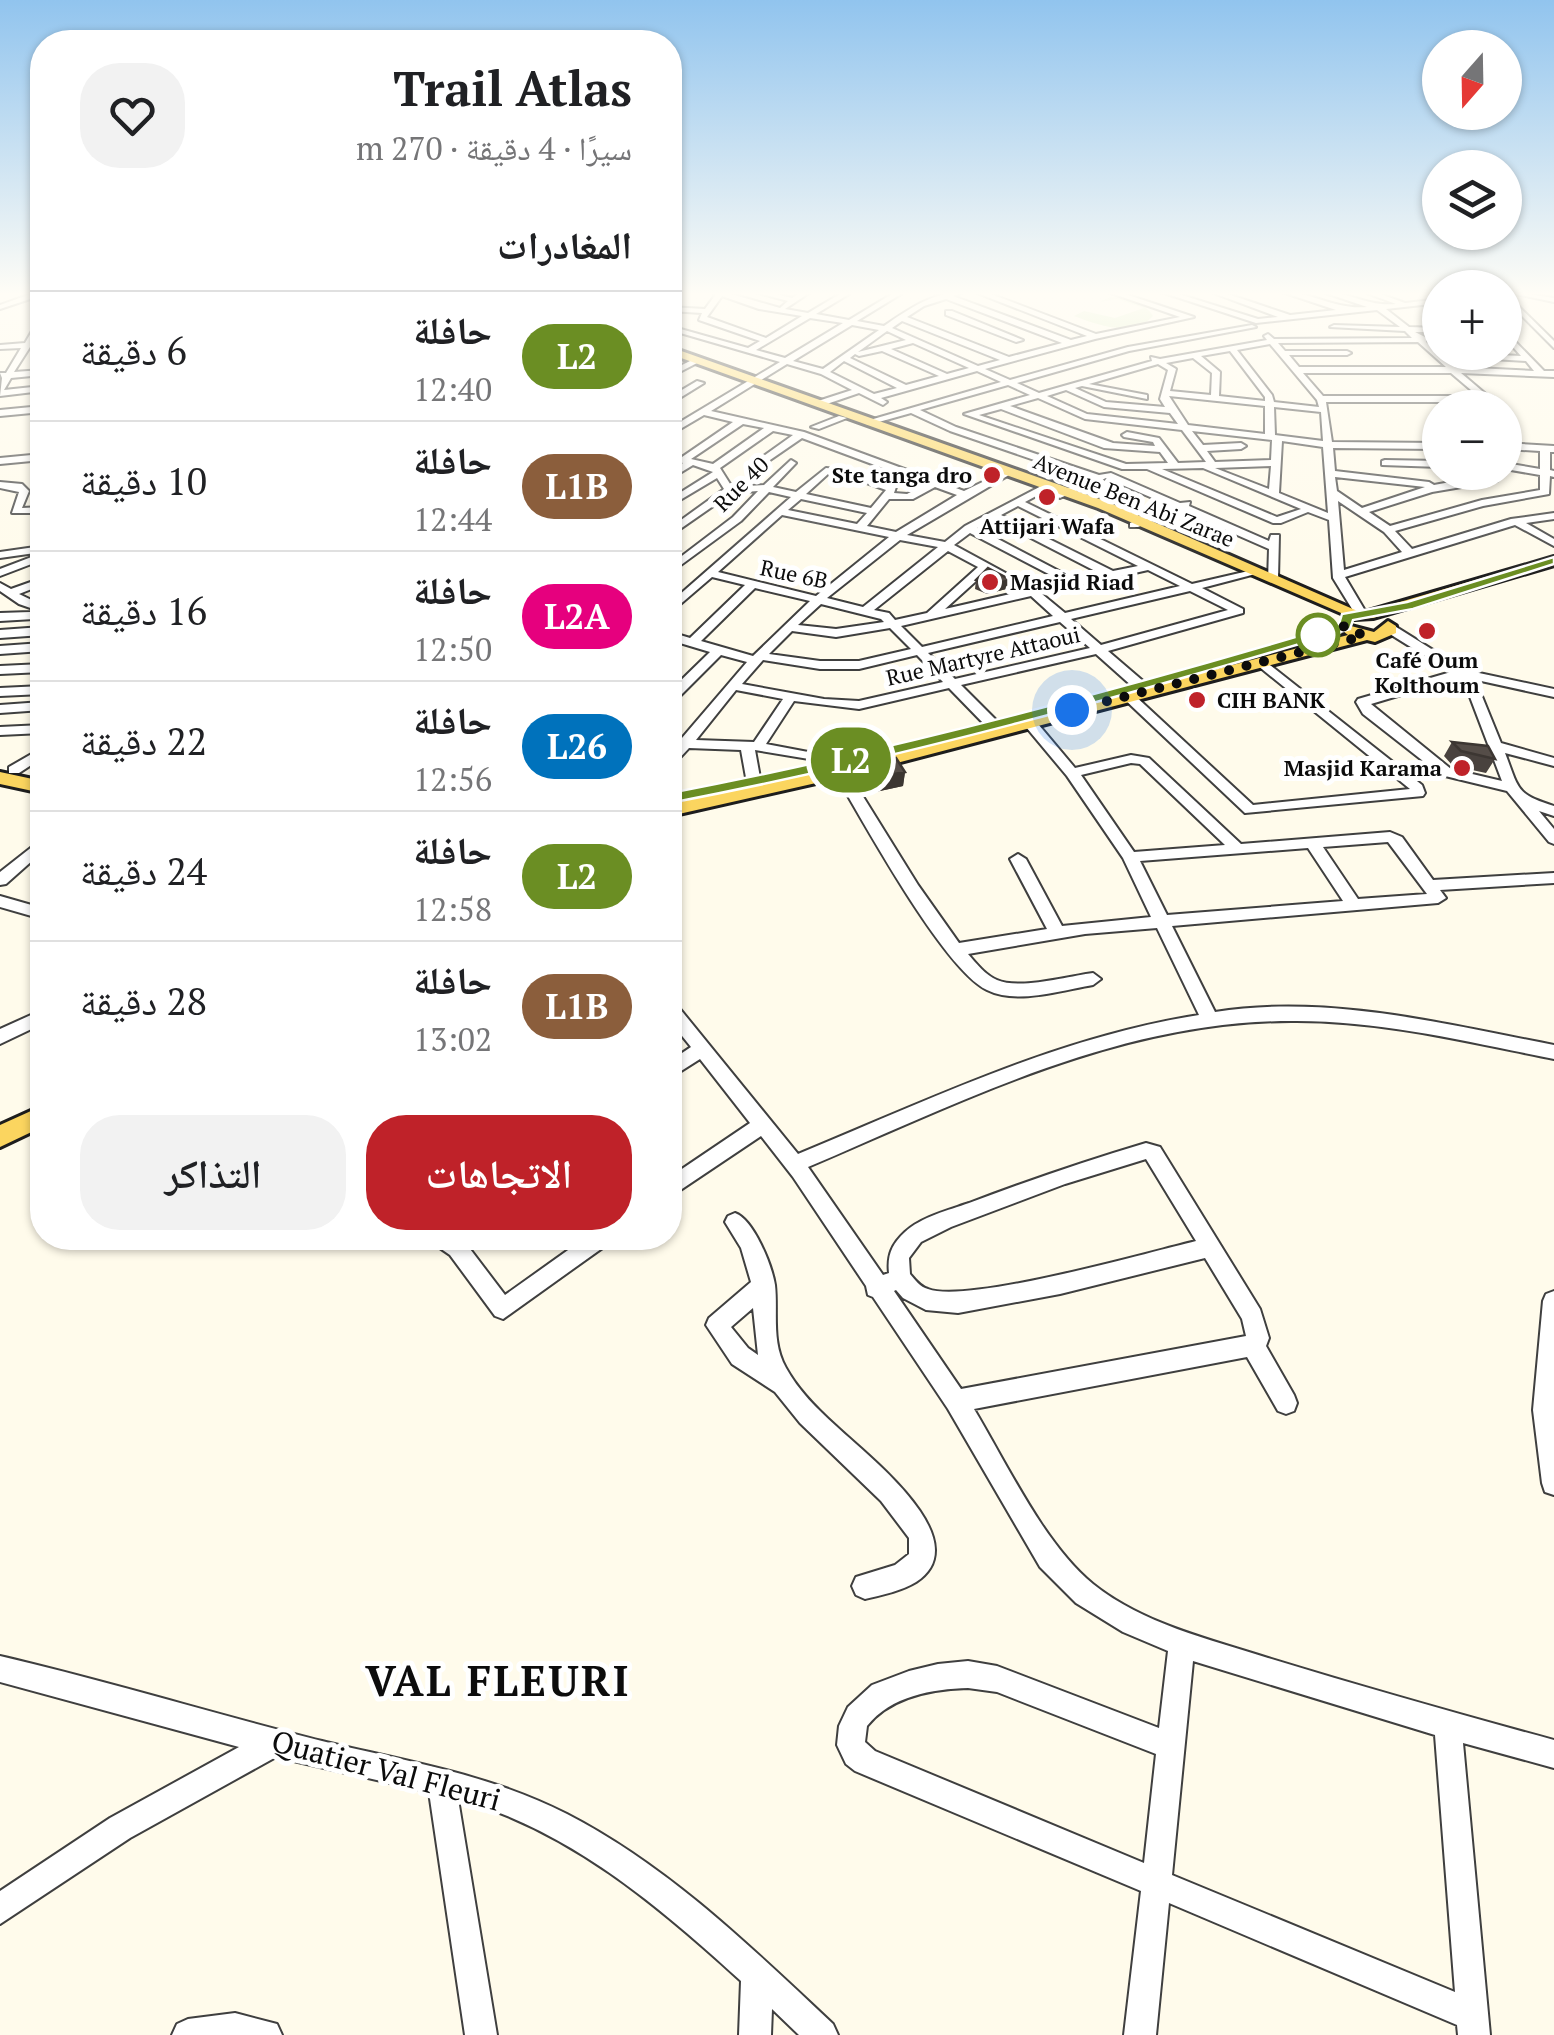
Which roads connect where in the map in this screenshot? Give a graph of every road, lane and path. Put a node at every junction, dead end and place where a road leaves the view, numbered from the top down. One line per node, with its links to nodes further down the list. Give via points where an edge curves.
1 (743, 386): 35 (street)
2 (766, 386): 38 (main road, Avenue Ben Abi Zarae)
3 (768, 386): 27 (main road, Avenue Ben Abi Zarae)
4 (851, 386): 20 (street)
5 (902, 386): 15 (street)
6 (914, 386): 15 (street)
7 (992, 386): 25 (street)
8 (1016, 386): 21 (street)
9 (1077, 386): 16 (street)
10 (1085, 386): 30 (street)
11 (1171, 386): 30 (street)
12 (1215, 386): 23 (street)
13 (1258, 386): 28 (street)
14 (1311, 386): 18 (street)
15 (906, 388): 22 (street)
16 (1068, 388): 21 (street); 30 (street, via 1104,404)
17 (1438, 388): 19 (street)
18 (1314, 389): 19 (street); 29 (street)
19 (1380, 389): 24 (street)
20 (859, 390): 22 (street); 27 (street)
21 (1037, 394): 31 (street); 32 (street)
22 (874, 397): 34 (street)
23 (1215, 398): 28 (street); 30 (street)
24 (1391, 399): 26 (street); 29 (street)
25 (941, 400): 34 (street); 37 (street)
26 (1422, 400)
27 (818, 404): 41 (main road, Avenue Ben Abi Zarae)
28 (1270, 404): 29 (street); 51 (street)
29 (1323, 404): 52 (street)
30 (1169, 405): 46 (street); 51 (street)
31 (1000, 406): 37 (street); 40 (street)
32 (1066, 408): 40 (street); 47 (street)
33 (30, 410): 36 (street)
34 (906, 410): 41 (street); 50 (street)
35 (702, 412): 39 (street); 42 (street)
36 (0, 413)
37 (969, 415): 43 (street)
38 (842, 418): 45 (street); 82 (main road, Avenue Ben Abi Zarae)
39 (742, 420): 44 (street); 65 (street)
40 (1034, 420): 48 (street); 55 (street)
41 (868, 422): 54 (main road, Avenue Ben Abi Zarae)
42 (682, 424)
43 (992, 425): 48 (street); 50 (street)
44 (772, 427): 49 (street); 66 (street)
45 (816, 427)
46 (1186, 428): 47 (street); 51 (street); 60 (street)
47 (1128, 429): 55 (street); 61 (street)
48 (1007, 430): 53 (street)
49 (801, 434): 77 (street); 89 (street)
50 (966, 434): 54 (street); 64 (street)
51 (1273, 434): 52 (street); 71 (street)
52 (1328, 444): 57 (street); 83 (street)
53 (1056, 445): 63 (street); 64 (street)
54 (936, 446): 82 (main road, Avenue Ben Abi Zarae)
55 (1108, 446): 61 (street); 63 (street)
56 (1241, 446): 60 (street)
57 (1379, 446): 58 (street); 72 (street)
58 (1422, 446)
59 (1522, 447): 62 (street)
60 (1200, 448): 75 (street)
61 (1164, 449): 73 (street)
62 (1550, 449): 84 (street)
63 (1089, 455): 79 (street)
64 (1032, 456): 82 (street); 85 (street)
65 (682, 457)
66 (728, 457): 77 (street, Rue 40); 80 (street)
67 (30, 458): 69 (street)
68 (682, 460): 80 (street)
69 (0, 462)
70 (792, 463): 90 (street, Rue 40)
71 (1275, 463): 75 (street); 107 (street)
72 (1385, 463): 76 (street); 87 (street)
73 (1174, 464): 74 (street); 78 (street)
74 (1198, 464): 75 (street); 88 (street)
75 (1212, 464)
76 (1422, 464)
77 (757, 465): 90 (street, Rue 40)
78 (1146, 466): 79 (street); 104 (street)
79 (1125, 467): 85 (street)
80 (717, 469): 95 (street); 102 (street)
81 (1522, 469): 84 (street)
82 (1003, 472): 93 (main road, Avenue Ben Abi Zarae); 103 (street)
83 (1330, 473): 87 (street); 99 (street)
84 (1550, 473): 112 (street, via 1545,492)
85 (1103, 477): 100 (street); 113 (street)
86 (865, 479): 105 (street, via 828,471); 106 (street, via 892,489); 111 (street)
87 (1388, 480): 91 (street); 109 (street)
88 (1242, 482): 94 (street); 107 (street)
89 (934, 483): 103 (street); 106 (street, via 909,497)
90 (765, 484): 95 (street); 105 (street); 138 (street, Rue 40, via 737,519)
91 (1422, 484)
92 (0, 486): 98 (street)
93 (1045, 487): 100 (main road, Avenue Ben Abi Zarae); 110 (street)
94 (1229, 488): 104 (street); 108 (street)
95 (730, 490): 124 (street)
96 (1432, 490): 109 (street)
97 (1450, 490): 112 (street)
98 (24, 491): 101 (street); 114 (street, via 16,511)
99 (1330, 491): 115 (street); 121 (street)
100 (1063, 493): 125 (main road, Avenue Ben Abi Zarae)
101 (0, 494)
102 (682, 494)
103 (964, 494): 129 (street)
104 (1212, 494): 113 (street); 123 (street)
105 (798, 496): 111 (street); 117 (street)
106 (889, 496): 116 (street)
107 (1274, 496): 121 (street)
108 (1251, 498)
109 (1394, 500): 115 (street)
110 (1018, 502): 119 (street); 141 (street)
111 (834, 503): 116 (street)
112 (1482, 503): 122 (street); 128 (street)
113 (1181, 506): 125 (street); 132 (street)
114 (30, 510)
115 (1362, 510): 128 (street)
116 (874, 511): 127 (street)
117 (780, 512): 127 (street); 145 (street)
118 (1303, 512): 123 (street)
119 (994, 514): 126 (street); 147 (street)
120 (1554, 516): 122 (street)
121 (1332, 518): 148 (street)
122 (1516, 521): 130 (street); 134 (street)
123 (1277, 522): 132 (street)
124 (682, 524)
125 (1138, 524): 146 (main road, Avenue Ben Abi Zarae)
126 (970, 528): 131 (street); 150 (street)
127 (858, 530): 129 (street)
128 (1388, 530): 134 (street)
129 (896, 537): 131 (street); 160 (street)
130 (1554, 543)
131 (947, 546): 142 (street); 163 (street)
132 (1273, 547): 149 (street)
133 (30, 553): 135 (street)
134 (1409, 553): 148 (street)
135 (0, 555)
136 (682, 556): 138 (street)
137 (30, 557): 144 (street)
138 (687, 558): 140 (street, Rue 40)
139 (1554, 561): 167 (main road)
140 (682, 562)
141 (1152, 566): 147 (street); 153 (street)
142 (986, 568): 157 (street); 165 (street)
143 (1554, 571): 172 (main road)
144 (0, 572)
145 (712, 574): 152 (street, Rue 6B); 156 (street)
146 (1251, 574): 149 (main road, Avenue Ben Abi Zarae); 153 (street); 167 (main road, Avenue Ben Abi Zarae)
147 (1111, 575): 150 (street)
148 (1339, 575): 158 (street)
149 (1272, 579): 161 (main road, Avenue Ben Abi Zarae)
150 (1074, 583): 157 (street)
151 (30, 585): 154 (street)
152 (752, 585): 160 (street, Rue 6B); 174 (street)
153 (1195, 586): 168 (street); 178 (street, Rue Martyre Attaoui, via 1239,611)
154 (5, 590): 162 (street)
155 (682, 590): 156 (street)
156 (689, 591): 159 (street)
157 (1033, 592): 165 (street); 168 (street)
158 (1346, 595): 161 (main road); 167 (street)
159 (682, 598)
160 (816, 599): 163 (street, Rue 6B); 170 (street)
161 (1319, 599): 167 (main road, Avenue Ben Abi Zarae)
162 (30, 607)
163 (868, 610): 169 (street, Rue 6B)
164 (30, 612): 166 (street)
165 (932, 614): 169 (street)
166 (0, 617)
167 (1354, 618): 172 (main road); 172 (main road); 189 (main road)
168 (1064, 620): 178 (street); 180 (street)
169 (895, 623): 170 (street, via 852,632); 180 (street)
170 (789, 627): 181 (street)
171 (30, 631): 173 (street)
172 (1379, 631): 182 (main road); 185 (street)
173 (0, 634)
174 (682, 638)
175 (682, 642): 179 (street)
176 (30, 649): 177 (street)
177 (0, 650)
178 (1097, 650): 186 (street, Rue Martyre Attaoui); 189 (street)
179 (718, 651): 181 (street); 187 (street)
180 (922, 652): 181 (street, via 848,666); 186 (street)
181 (758, 658): 188 (street)
182 (1261, 662): 189 (main road); 189 (street, via 1418,793 1250,810)
183 (30, 669): 184 (street)
184 (0, 670)
185 (1461, 673): 192 (street); 201 (street); 212 (street, via 1368,698 1363,705 1446,772)
186 (956, 684): 193 (street, Rue Martyre Attaoui, via 859,705); 197 (street)
187 (682, 686)
188 (734, 686): 193 (street, Rue Martyre Attaoui); 200 (street)
189 (1132, 690): 196 (main road); 197 (main road)
190 (30, 691): 191 (street)
191 (0, 692)
192 (1554, 693)
193 (790, 698): 202 (street)
194 (30, 707): 195 (street)
195 (0, 708)
196 (1028, 721): 206 (main road); 208 (street)
197 (990, 722): 206 (main road)
198 (30, 730): 199 (street)
199 (0, 731)
200 (686, 744): 202 (street); 203 (street)
201 (1493, 744): 205 (street); 212 (street)
202 (752, 746): 206 (street); 211 (street)
203 (682, 748)
204 (30, 758): 207 (street)
205 (1554, 762)
206 (841, 767): 211 (main road); 214 (main road); 230 (street)
207 (5, 772): 209 (main road); 210 (main road)
208 (1072, 773): 218 (street, via 1144,761); 220 (street)
209 (30, 775)
210 (30, 783)
211 (754, 783): 213 (main road)
212 (1517, 795): 215 (street); 216 (street)
213 (682, 796)
214 (682, 807)
215 (1554, 810)
216 (1554, 839)
217 (1312, 842): 218 (street); 224 (street, via 1393,838); 226 (street)
218 (1236, 847): 220 (street)
219 (30, 856): 223 (street)
220 (1130, 857): 228 (street)
221 (1018, 859): 229 (street)
222 (1554, 878): 224 (street)
223 (0, 880)
224 (1430, 885): 226 (street, via 1437,899)
225 (0, 902): 227 (street)
226 (1354, 905): 228 (street)
227 (30, 911)
228 (1162, 921): 229 (street); 232 (street)
229 (1057, 932): 230 (street)
230 (955, 950): 231 (street, via 976,977 999,988)
231 (1093, 979)
232 (1210, 1019): 237 (street, via 1290,1014 1388,1022); 242 (street, via 1059,1058)
233 (30, 1023): 235 (street)
234 (682, 1023): 236 (street)
235 (0, 1037)
236 (703, 1048): 238 (street); 240 (street)
237 (1554, 1052)
238 (682, 1063)
239 (30, 1122): 241 (main road)
240 (762, 1125): 242 (street); 243 (street)
241 (0, 1137)
242 (793, 1165): 250 (street)
243 (682, 1180)
244 (735, 1222): 249 (street, via 752,1242)
245 (1210, 1247): 248 (street, via 950,1304 919,1296); 248 (street, via 1146,1151 1005,1196 914,1236 898,1256); 252 (street, via 1256,1325)
246 (458, 1250): 247 (street, via 503,1310)
247 (584, 1250)
248 (900, 1278): 250 (street)
249 (764, 1285): 253 (street, via 774,1371); 253 (street, via 716,1325 740,1356)
250 (876, 1288): 254 (street)
251 (1554, 1301): 256 (street, via 1545,1410)
252 (1253, 1345): 254 (street); 255 (street)
253 (784, 1384): 257 (street, via 899,1502 921,1534 921,1557 913,1569)
254 (956, 1401): 258 (street, via 1065,1576 1108,1610)
255 (1286, 1402)
256 (1554, 1483)
257 (865, 1586)
258 (1182, 1644): 260 (street); 262 (street)
259 (0, 1669): 261 (street, Quatier Val Fleuri)
260 (1448, 1725): 263 (street); 268 (street)
261 (275, 1742): 264 (street, Quatier Val Fleuri); 266 (street, via 120,1828)
262 (1171, 1746): 265 (street); 265 (street, via 968,1673 875,1699 848,1740 865,1761)
263 (1554, 1754)
264 (440, 1780): 267 (street, Quatier Val Fleuri, via 513,1804 620,1863); 272 (street)
265 (1158, 1885): 268 (street); 269 (street)
266 (0, 1909)
267 (758, 1974): 273 (street); 274 (street, Quatier Val Fleuri)
268 (1473, 2025)
269 (1144, 2032)
270 (188, 2035): 271 (street, via 235,2028)
271 (266, 2035)
272 (481, 2035)
273 (756, 2035)
274 (822, 2035)

